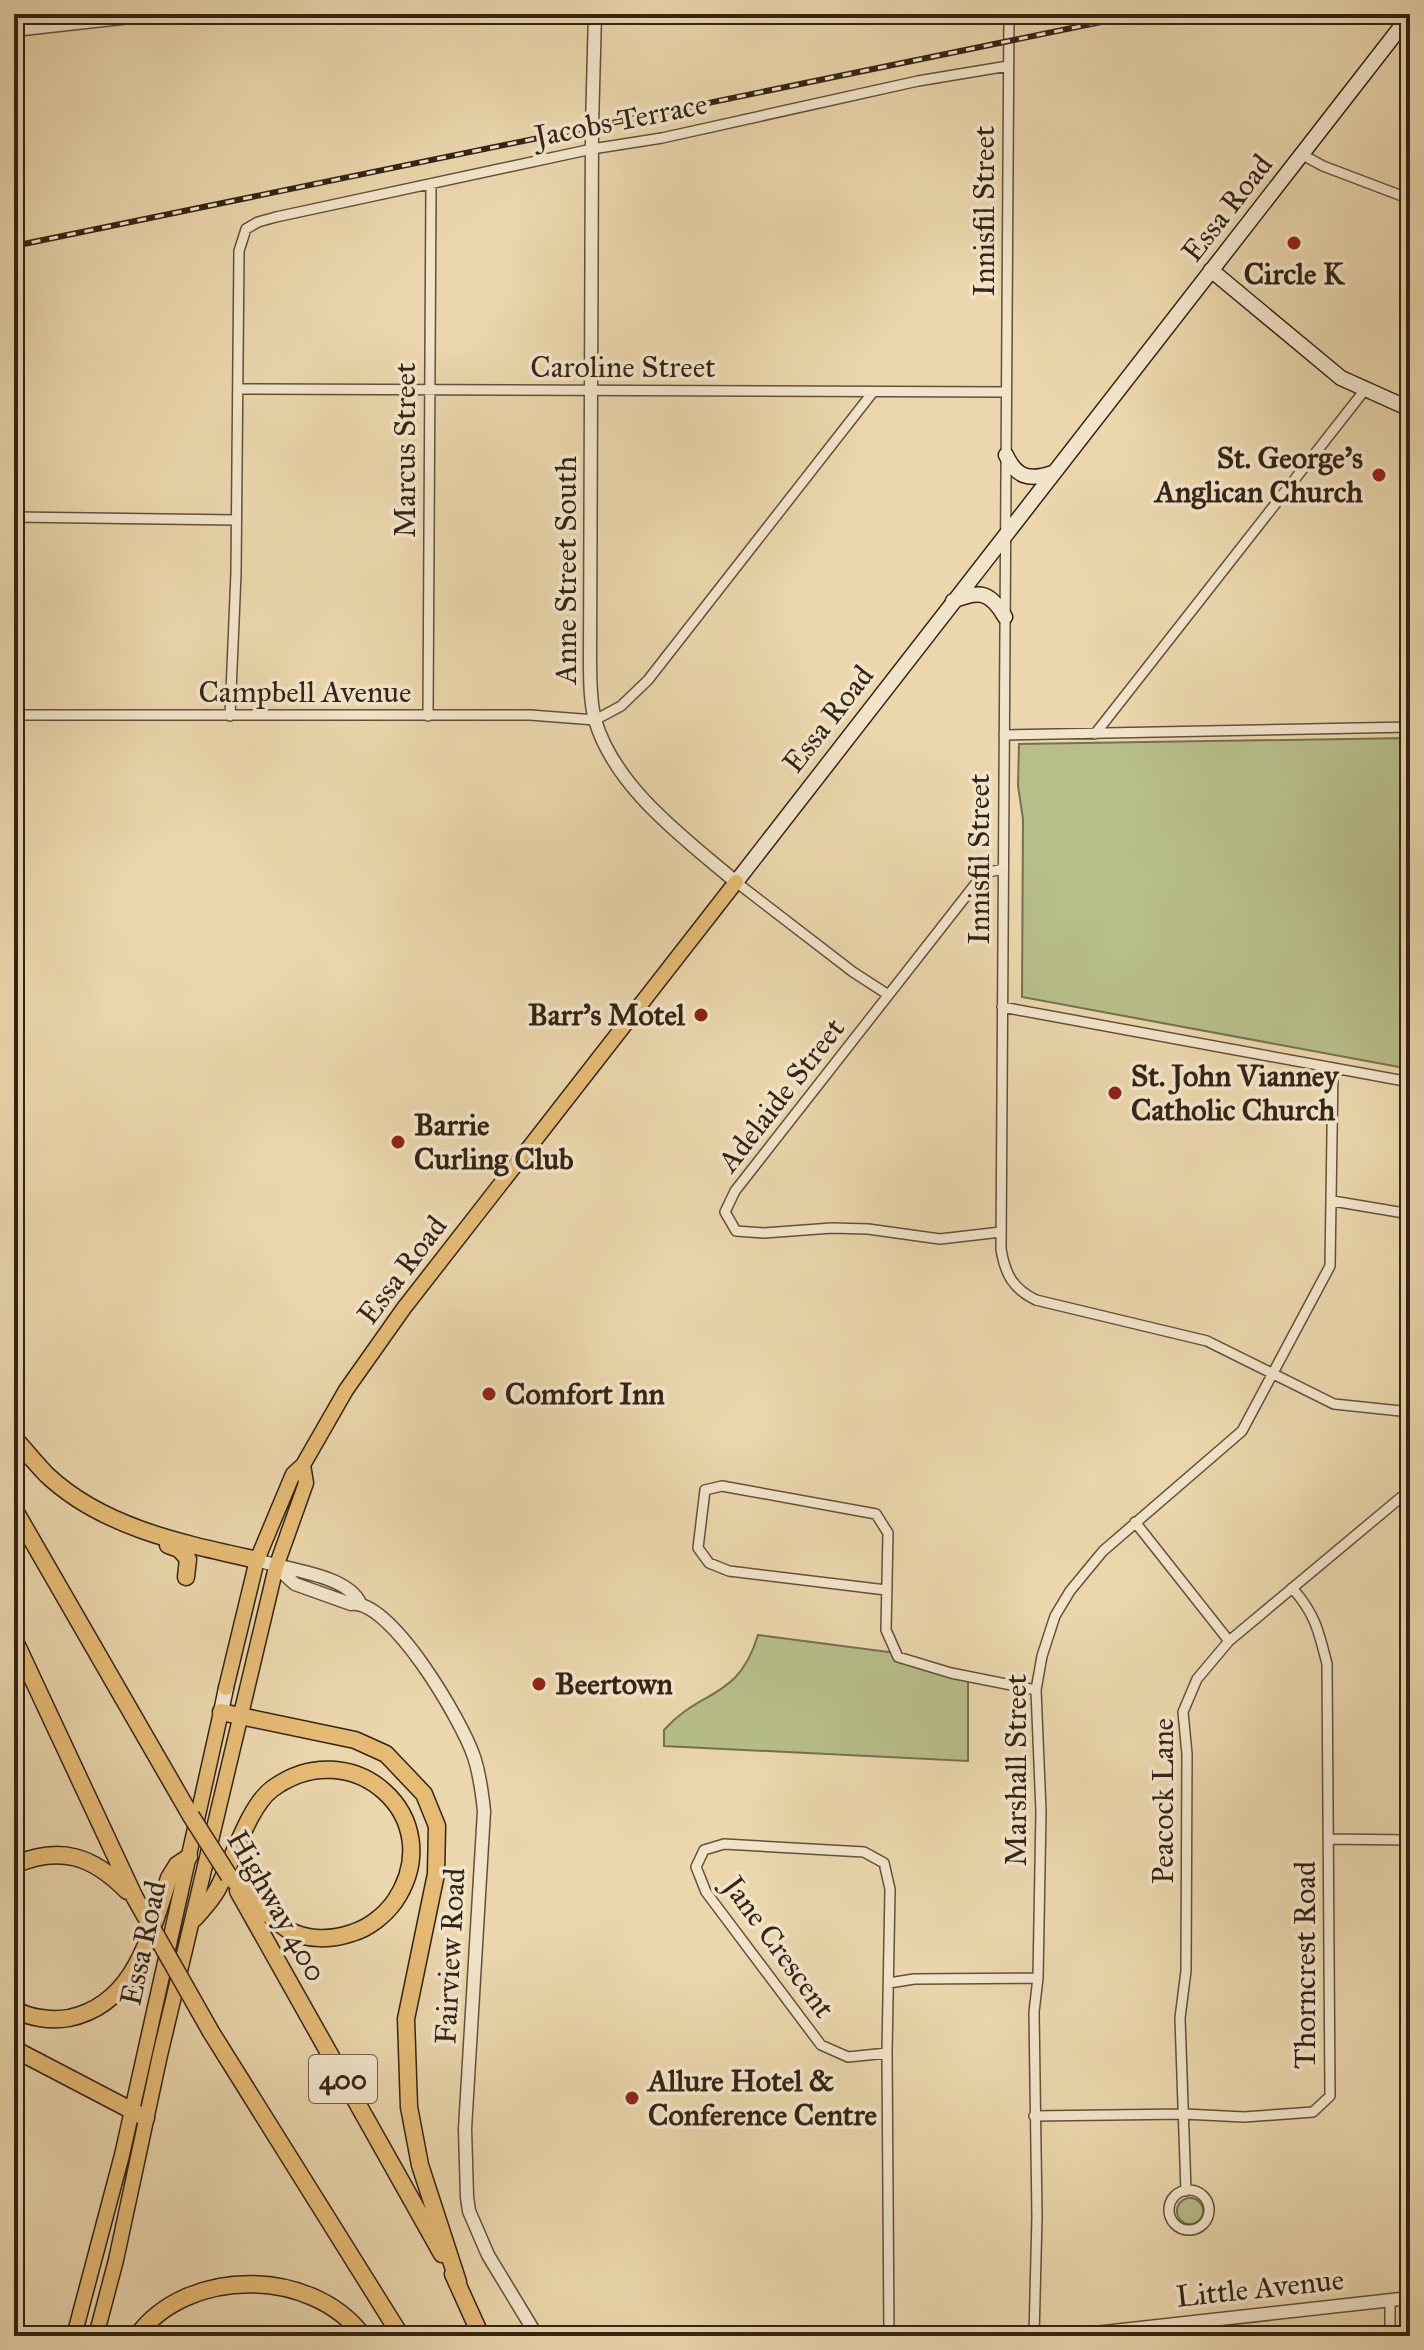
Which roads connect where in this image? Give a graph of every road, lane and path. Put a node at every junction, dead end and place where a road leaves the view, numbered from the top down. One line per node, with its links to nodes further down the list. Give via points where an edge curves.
1 (157, 14): 5 (street)
2 (595, 14): 7 (street, Anne Street South)
3 (1009, 14): 6 (street, Innisfil Street)
4 (1408, 20): 8 (main road, Essa Road)
5 (14, 30)
6 (1008, 66): 7 (street, Jacobs Terrace); 17 (street, Innisfil Street)
7 (592, 149): 9 (street, Jacobs Terrace); 14 (street, Anne Street South)
8 (1301, 154): 10 (street); 11 (main road, Essa Road)
9 (431, 185): 12 (street, Jacobs Terrace, via 276,217 246,229 239,251); 13 (street, Marcus Street)
10 (1410, 199)
11 (1211, 270): 15 (main road, via 1341,378); 20 (main road, Essa Road)
12 (239, 389): 13 (street, Caroline Street); 22 (street)
13 (430, 391): 14 (street, Caroline Street); 28 (street, Marcus Street)
14 (592, 391): 16 (street, Caroline Street); 29 (street, Anne Street South, via 590,659)
15 (1364, 391): 18 (main road); 31 (street)
16 (873, 392): 17 (street, Caroline Street); 29 (street, via 648,680 621,706)
17 (1006, 392): 19 (street, Innisfil Street)
18 (1410, 409)
19 (1006, 455): 20 (main road, via 1023,476); 23 (street, Innisfil Street)
20 (1052, 473): 23 (main road, Essa Road)
21 (14, 517): 22 (street)
22 (236, 520): 27 (street)
23 (1006, 533): 24 (main road, Essa Road); 25 (street, Innisfil Street)
24 (953, 601): 25 (main road, via 983,594); 34 (main road, Essa Road)
25 (1005, 617): 32 (street, Innisfil Street)
26 (14, 715): 27 (street, Campbell Avenue)
27 (230, 716): 28 (street, Campbell Avenue)
28 (428, 716): 29 (street, Campbell Avenue)
29 (595, 720): 34 (street, Anne Street South, via 615,760 653,812)
30 (1410, 727): 31 (street)
31 (1095, 734): 32 (street)
32 (1004, 735): 33 (street, Innisfil Street)
33 (1003, 869): 35 (street, Adelaide Street, via 984,873); 36 (street, Innisfil Street)
34 (736, 882): 35 (street, Anne Street South); 45 (main road, Essa Road, via 404,1308 346,1390)
35 (887, 994): 41 (street, Adelaide Street, via 735,1191 725,1212 736,1231 868,1229 940,1239)
36 (1002, 1007): 37 (street); 41 (street, Innisfil Street)
37 (1333, 1068): 38 (street); 39 (street, Marshall Street)
38 (1410, 1082)
39 (1333, 1201): 40 (street); 42 (street, Marshall Street, via 1330,1266)
40 (1410, 1214)
41 (1001, 1232): 42 (street, Innisfil Street, via 1006,1273 1026,1295 1207,1341)
42 (1273, 1374): 43 (street, Innisfil Street, via 1334,1404); 48 (street, Marshall Street, via 1235,1440)
43 (1407, 1412): 46 (street, Peacock Lane)
44 (14, 1438): 49 (highway, via 49,1477)
45 (303, 1465): 50 (main road, Essa Road, via 293,1474); 51 (main road, Essa Road, via 306,1483)
46 (1407, 1496): 53 (street, Peacock Lane)
47 (14, 1509): 64 (highway, Highway 400 / 400, bridge)
48 (1135, 1522): 56 (street); 57 (street, Marshall Street, via 1103,1551 1055,1616)
49 (135, 1528): 50 (highway); 52 (highway, via 148,1539 184,1552)
50 (257, 1560): 51 (street); 58 (main road, Essa Road)
51 (276, 1567): 59 (main road, Essa Road); 85 (street, Fairview Road, via 295,1584 360,1603 393,1626 445,1699 474,1756 484,1811 465,2129 467,2197 488,2255)
52 (186, 1577)
53 (1292, 1588): 56 (street, Peacock Lane); 60 (street, Thorncrest Road, via 1316,1622 1327,1664)
54 (886, 1590): 54 (street, via 888,1533 876,1514 722,1486 705,1490 698,1548 709,1563 729,1571); 57 (street, via 886,1630 898,1657)
55 (14, 1639): 65 (highway)
56 (1229, 1641): 73 (street, Peacock Lane, via 1197,1679 1183,1712)
57 (1036, 1690): 67 (street, Marshall Street, via 1041,1811)
58 (221, 1712): 59 (highway); 62 (main road, Essa Road)
59 (242, 1716): 66 (main road, Essa Road); 76 (highway, via 355,1740 386,1754 424,1794 437,1826 436,1874 406,2019 409,2107 420,2165)
60 (1329, 1839): 61 (street); 73 (street, Thorncrest Road, via 1330,2096 1313,2112)
61 (1410, 1840)
62 (189, 1857): 69 (highway, via 169,1878 137,1967 115,1995 88,2014 60,2020); 72 (main road, Essa Road)
63 (14, 1865): 65 (highway, via 53,1854 76,1856 114,1877)
64 (229, 1876): 66 (highway, via 288,1930 319,1939 341,1937 386,1913 411,1865 410,1836 402,1812 381,1787 363,1776 344,1770 297,1775 268,1792 216,1892); 76 (highway, Highway 400 / 400)
65 (135, 1898): 83 (highway, bridge, via 211,2032)
66 (194, 1919): 72 (main road, Essa Road)
67 (1038, 1978): 68 (street); 74 (street, Marshall Street)
68 (889, 1983): 71 (street, Jane Crescent); 71 (street, Jane Crescent, via 890,1889 884,1863 864,1852 724,1844 704,1850 696,1867 706,1892 821,2045 848,2057)
69 (14, 2009)
70 (14, 2049): 72 (highway)
71 (887, 2053): 86 (street, Jane Crescent)
72 (139, 2114): 79 (main road, Essa Road); 80 (main road, Essa Road, via 116,2260)
73 (1184, 2114): 74 (street, Thorncrest Road); 75 (street, Peacock Lane)
74 (1034, 2116): 87 (street, Marshall Street)
75 (1186, 2191): 75 (street, Peacock Lane, via 1174,2197 1170,2215 1177,2226 1196,2230 1206,2222 1208,2202 1199,2192)
76 (458, 2282): 84 (highway, Highway 400 / 400)
77 (1410, 2298): 78 (street, Little Avenue)
78 (1390, 2300): 88 (street, Little Avenue); 89 (street)
79 (74, 2336)
80 (96, 2336)
81 (137, 2336): 82 (highway, via 175,2302 239,2284 299,2292 328,2305)
82 (363, 2336)
83 (401, 2336)
84 (481, 2336)
85 (537, 2336)
86 (889, 2336)
87 (1034, 2336)
88 (1068, 2336)
89 (1390, 2336)

